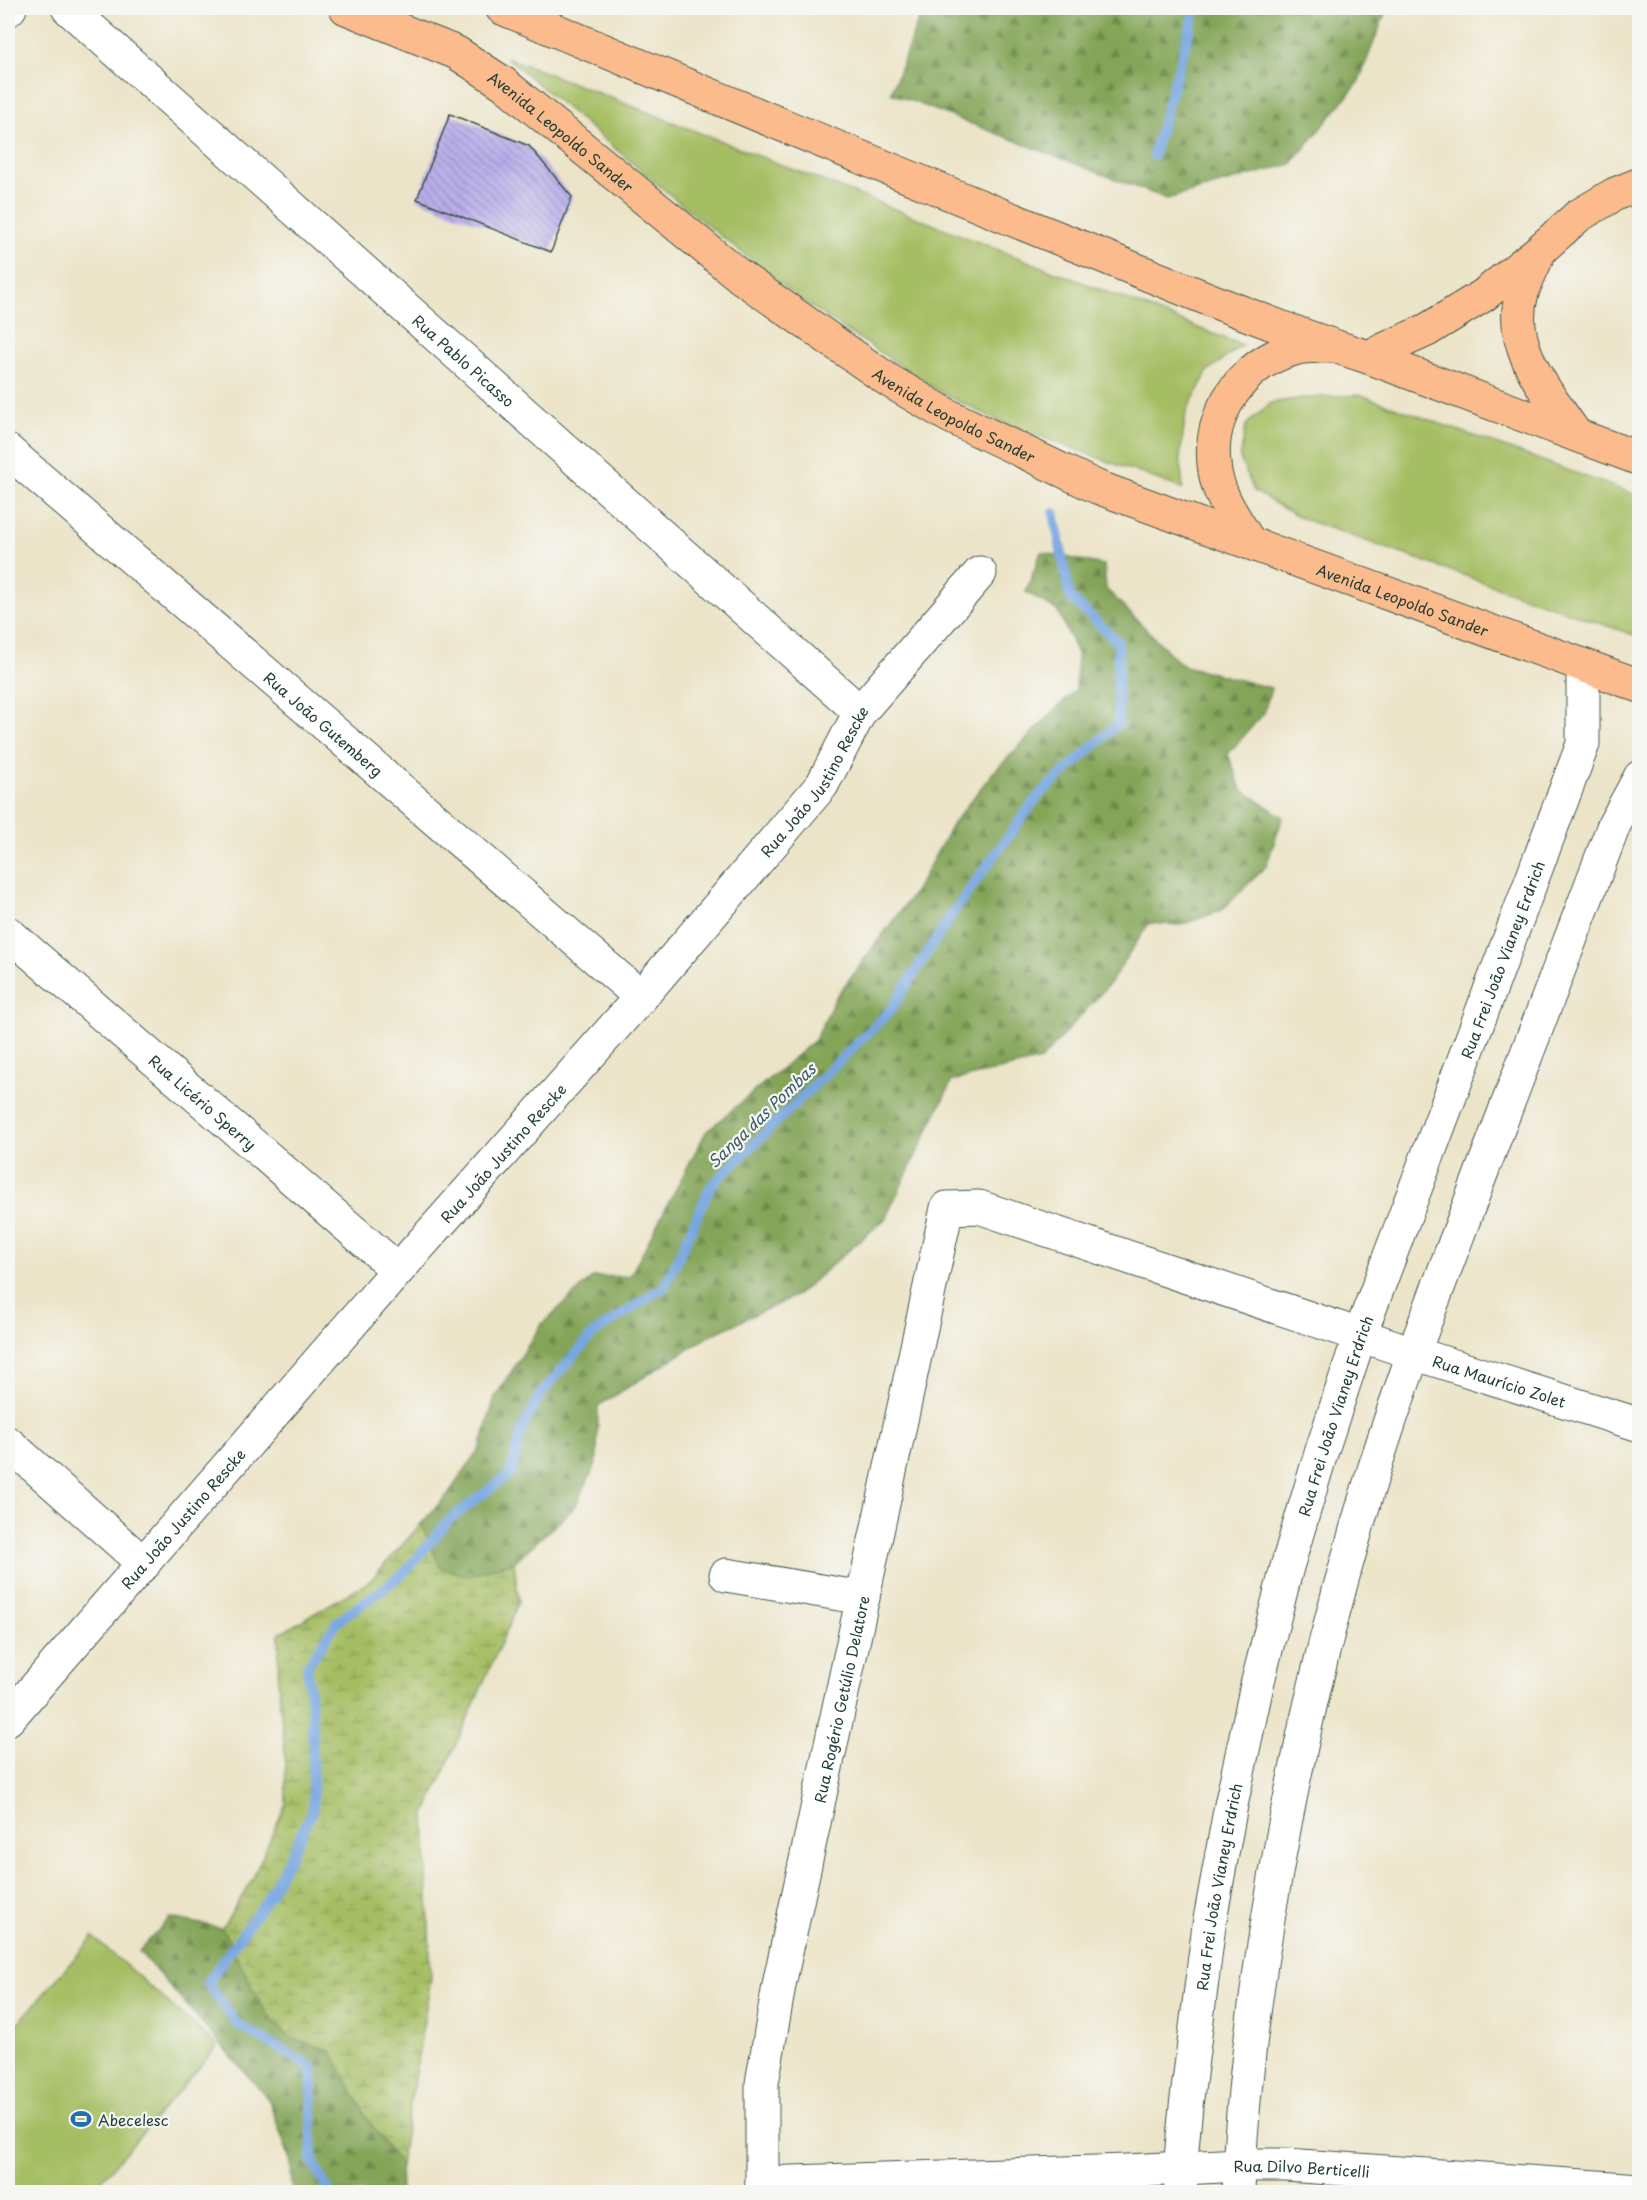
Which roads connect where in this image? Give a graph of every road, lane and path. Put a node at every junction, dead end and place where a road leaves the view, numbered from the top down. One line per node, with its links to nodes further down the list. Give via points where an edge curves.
1 (68, 8): 15 (street, Rua Pablo Picasso)
2 (346, 8): 11 (main road, Avenida Leopoldo Sander, via 457,53 503,83 742,278 888,380 949,417 1097,487)
3 (502, 8): 6 (main road, via 776,124)
4 (1640, 184): 5 (main road, via 1578,216)
5 (1540, 250): 7 (main road, via 1484,295 1427,330); 8 (main road, via 1522,294 1520,337 1534,374)
6 (1332, 346): 7 (main road); 11 (main road, via 1294,348 1259,364 1232,391 1216,426 1214,464 1225,502)
7 (1368, 357): 8 (main road)
8 (1576, 435): 10 (main road)
9 (8, 451): 18 (street, Rua João Gutemberg)
10 (1640, 459)
11 (1250, 543): 13 (main road, Avenida Leopoldo Sander)
12 (980, 573): 15 (street, Rua João Justino Rescke)
13 (1583, 667): 14 (main road, Avenida Leopoldo Sander); 21 (street, Rua Frei João Vianey Erdrich, via 1583,744)
14 (1640, 686)
15 (860, 712): 18 (street, Rua João Justino Rescke, via 822,785)
16 (1640, 777): 22 (street, via 1614,825)
17 (8, 933): 20 (street, Rua Licério Sperry)
18 (641, 997): 20 (street, Rua João Justino Rescke)
19 (947, 1208): 21 (street, Rua Maurício Zolet, via 979,1208); 27 (street, Rua Rogério Getúlio Delatore)
20 (398, 1270): 25 (street, Rua João Justino Rescke)
21 (1360, 1335): 22 (street, Rua Maurício Zolet); 30 (street, Rua Frei João Vianey Erdrich, via 1287,1567 1231,1805 1209,1925)
22 (1413, 1353): 23 (street, Rua Maurício Zolet); 29 (street, via 1341,1581 1295,1773 1248,2053)
23 (1640, 1425)
24 (8, 1443): 25 (street)
25 (144, 1564): 28 (street, Rua João Justino Rescke)
26 (726, 1575): 27 (street)
27 (863, 1598): 31 (street, Rua Rogério Getúlio Delatore, via 780,1980 762,2083)
28 (8, 1719)
29 (1239, 2179): 30 (street, Rua Dilvo Berticelli); 32 (street, Rua Dilvo Berticelli, via 1287,2165)
30 (1181, 2181): 31 (street, Rua Dilvo Berticelli)
31 (762, 2188)
32 (1640, 2190)

